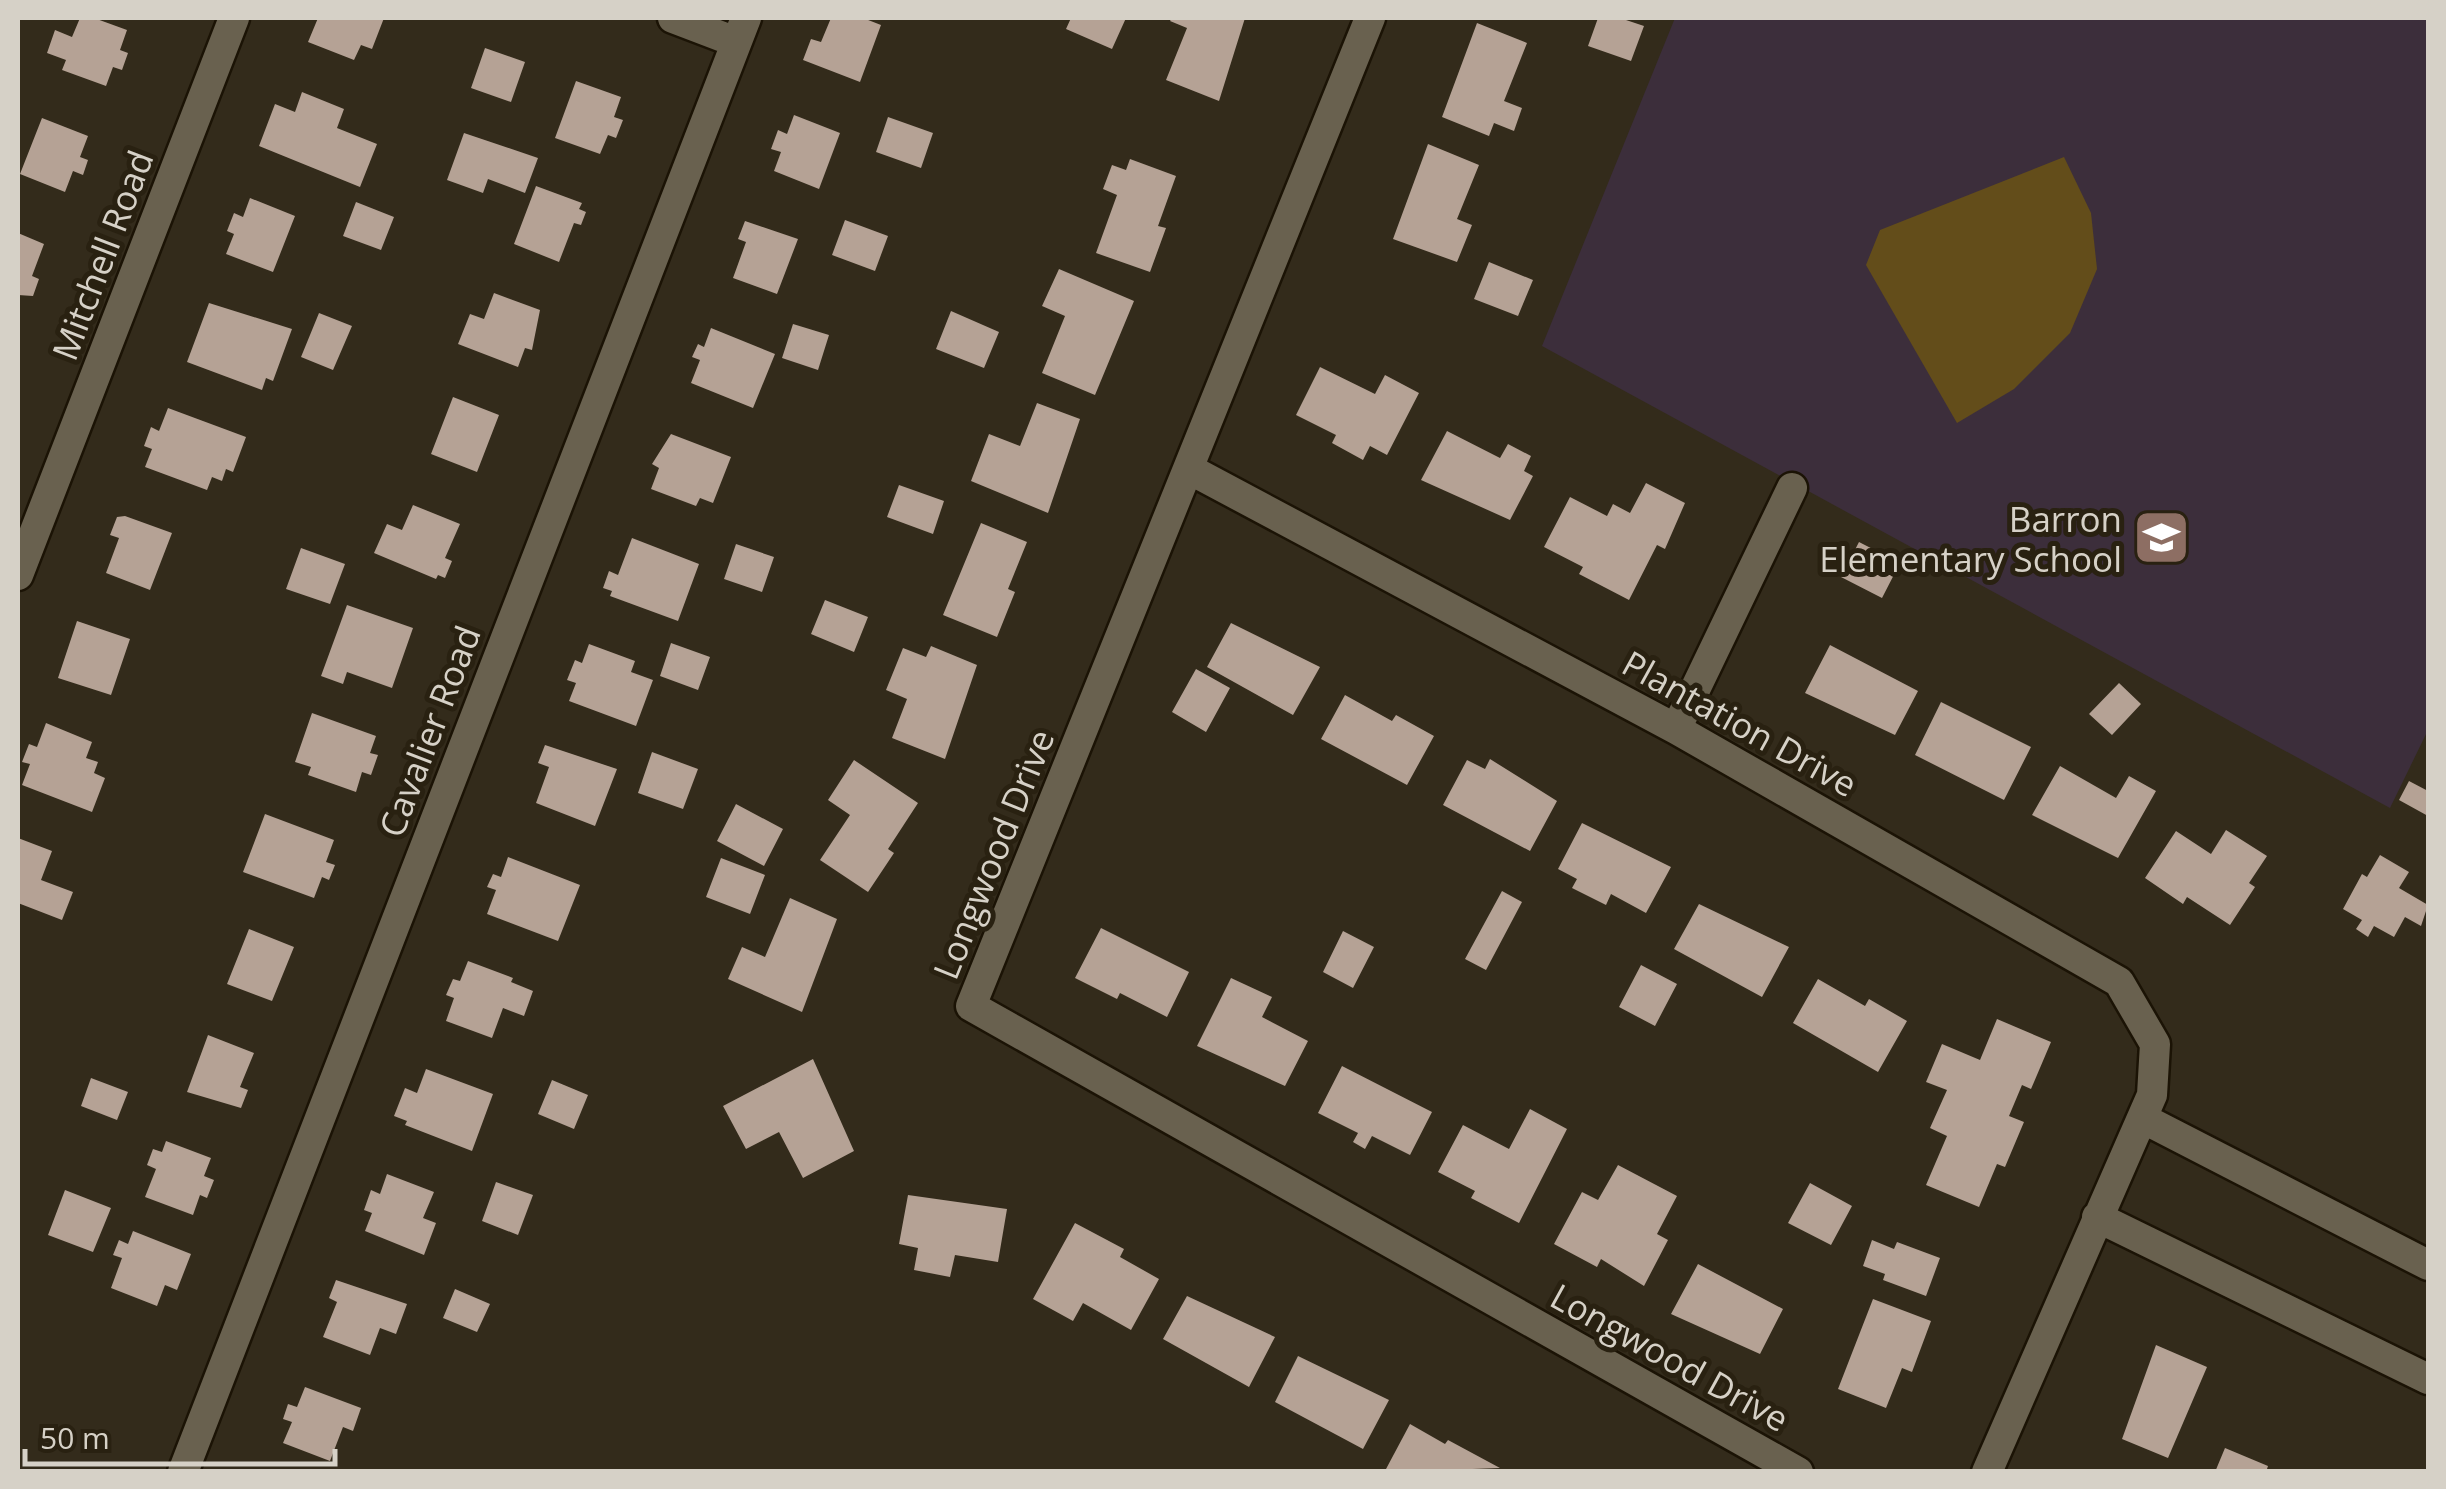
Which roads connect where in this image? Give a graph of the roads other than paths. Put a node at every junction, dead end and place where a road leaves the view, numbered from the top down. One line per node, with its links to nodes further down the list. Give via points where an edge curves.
1 (234, 18): 7 (street, Mitchell Road)
2 (673, 18): 4 (street)
3 (1370, 18): 5 (street, Longwood Drive)
4 (741, 30): 13 (street, Cavalier Road)
5 (1190, 468): 8 (street, Plantation Drive); 14 (street, Longwood Drive, via 970,1006)
6 (1792, 488): 8 (street)
7 (18, 575)
8 (1676, 729): 9 (street, Plantation Drive, via 2119,982 2155,1044 2152,1096)
9 (2142, 1118): 10 (street, Plantation Drive); 11 (street)
10 (2094, 1224): 12 (street); 15 (street)
11 (2428, 1266)
12 (2428, 1379)
13 (183, 1472)
14 (1798, 1472)
15 (1987, 1472)

